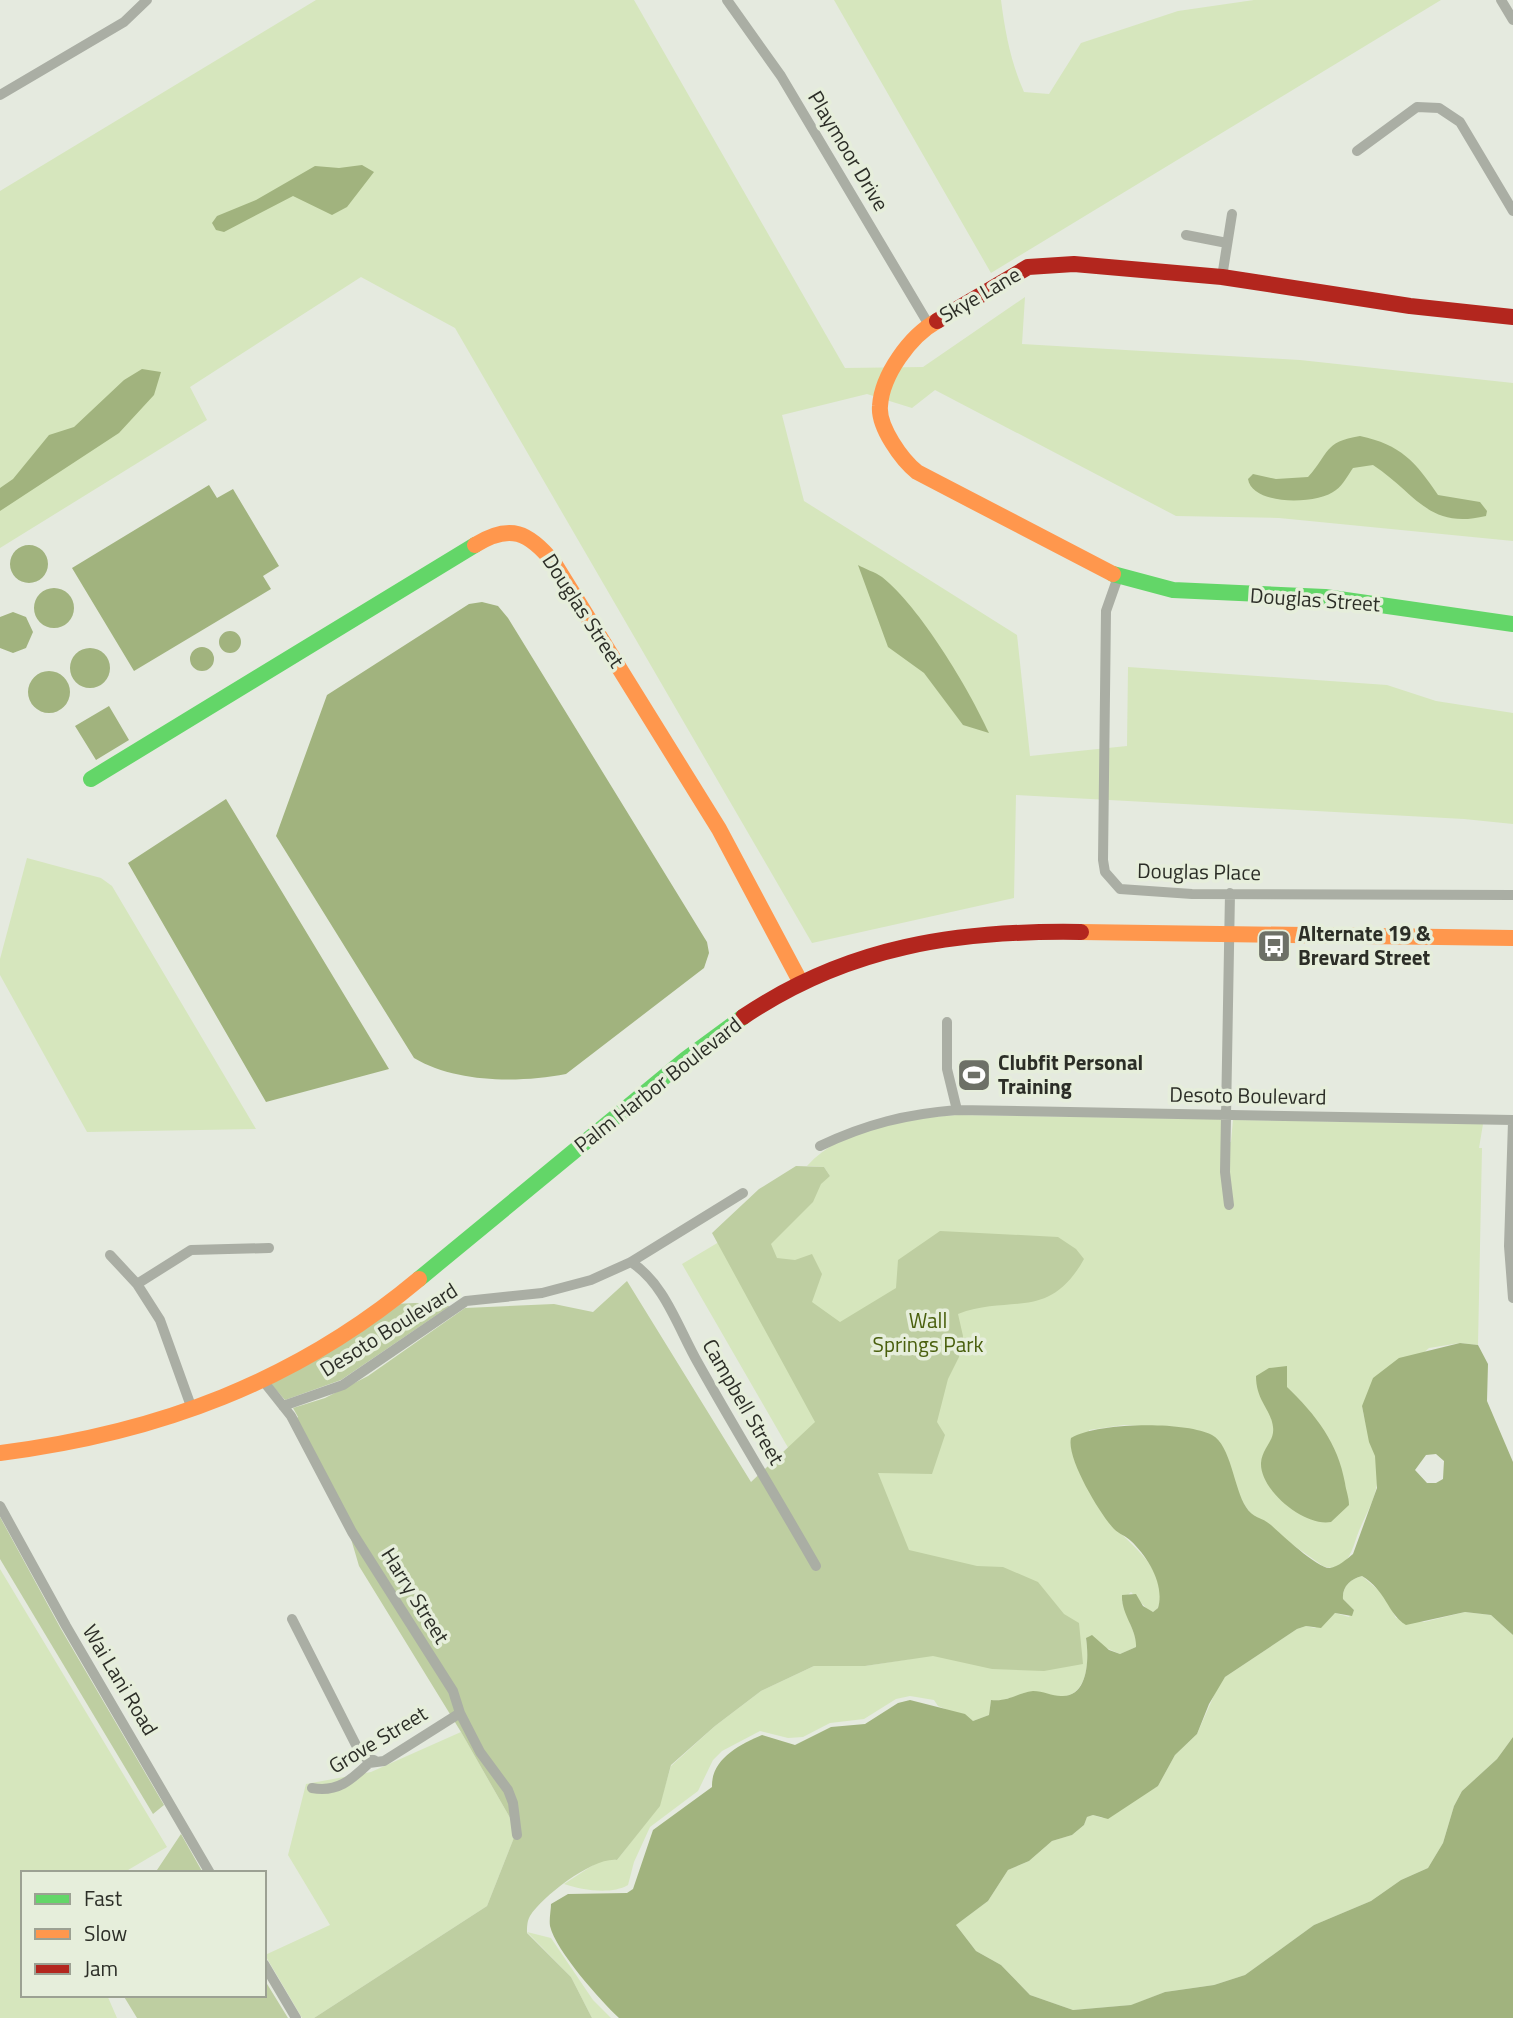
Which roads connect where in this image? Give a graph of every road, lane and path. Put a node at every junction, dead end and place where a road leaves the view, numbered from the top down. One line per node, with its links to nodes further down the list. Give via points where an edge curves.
1 (147, 0): 5 (street, via 124,23)
2 (727, 0): 13 (street, Playmoor Drive, via 781,76)
3 (1501, 0): 4 (street)
4 (1513, 20)
5 (0, 95)
6 (1357, 151): 7 (street, via 1416,107 1439,108 1460,122)
7 (1513, 211)
8 (1232, 214): 10 (street)
9 (1186, 235): 10 (street)
10 (1227, 243): 11 (street)
11 (1222, 277): 12 (street, Skye Lane); 13 (street, Skye Lane, via 1074,264 1028,267)
12 (1513, 317)
13 (929, 325): 14 (street, Skye Lane, via 890,374 879,408 903,461)
14 (1118, 577): 15 (street, Douglas Street, via 1173,590 1325,597); 17 (street, Douglas Place, via 1106,611 1105,872 1129,891)
15 (1513, 624)
16 (91, 779): 21 (street, Douglas Street, via 491,536 513,532 533,540 561,572 719,828)
17 (1230, 892): 18 (street, Douglas Place); 19 (street)
18 (1513, 895)
19 (1230, 935): 20 (street, Palm Harbor Boulevard); 21 (street, Palm Harbor Boulevard, via 979,933 892,950); 24 (street)
20 (1513, 938)
21 (801, 983): 35 (street, Palm Harbor Boulevard, via 693,1052 346,1335)
22 (947, 1022): 23 (street, via 947,1069)
23 (957, 1110): 24 (street, Desoto Boulevard); 26 (street, Desoto Boulevard, via 876,1122)
24 (1227, 1114): 25 (street, Desoto Boulevard); 28 (street)
25 (1513, 1121): 29 (street)
26 (820, 1146)
27 (743, 1193): 32 (street, Desoto Boulevard)
28 (1229, 1205)
29 (1511, 1246): 34 (street)
30 (269, 1248): 33 (street, via 191,1250)
31 (110, 1255): 33 (street)
32 (631, 1262): 36 (street, Desoto Boulevard, via 564,1289 466,1301 343,1385); 40 (street, Campbell Street, via 656,1284)
33 (137, 1284): 37 (street, via 160,1320)
34 (1512, 1291)
35 (264, 1382): 36 (street, Harry Street); 37 (street, Palm Harbor Boulevard)
36 (283, 1406): 42 (street, Harry Street, via 352,1531 453,1691)
37 (192, 1409): 38 (street, Palm Harbor Boulevard, via 84,1440)
38 (0, 1453)
39 (0, 1506): 46 (street, Wai Lani Road)
40 (816, 1566)
41 (292, 1619): 43 (street, via 352,1738 366,1758)
42 (460, 1713): 43 (street, Grove Street, via 384,1761); 45 (street, Harry Street, via 486,1762 508,1790)
43 (374, 1760): 44 (street, Grove Street, via 341,1786)
44 (312, 1788)
45 (517, 1835)
46 (209, 1871)
47 (266, 1968): 48 (street)
48 (296, 2018)

